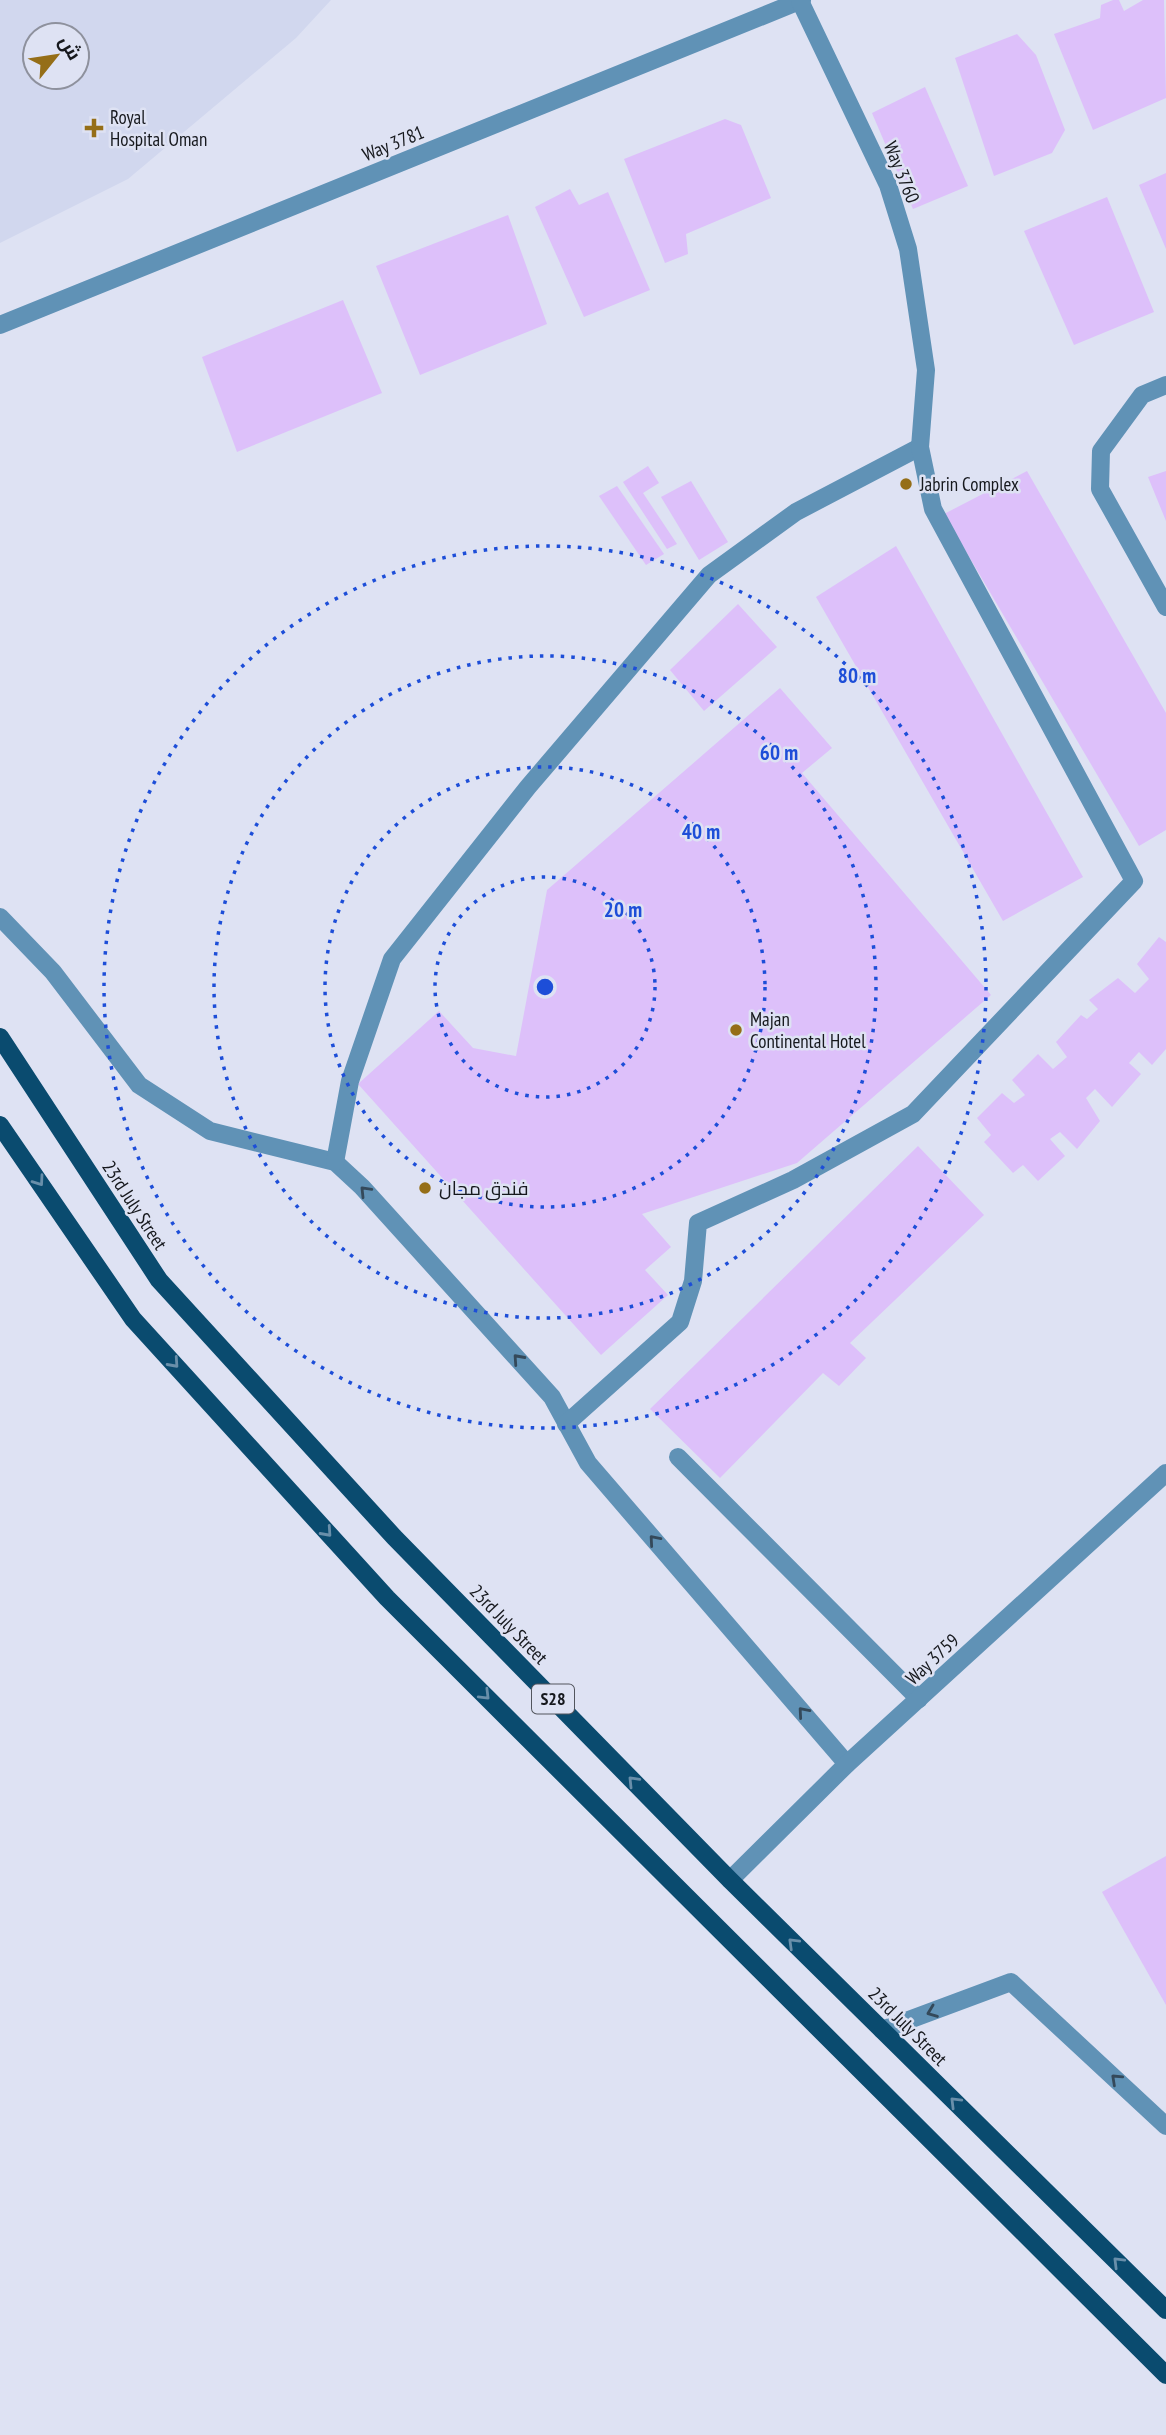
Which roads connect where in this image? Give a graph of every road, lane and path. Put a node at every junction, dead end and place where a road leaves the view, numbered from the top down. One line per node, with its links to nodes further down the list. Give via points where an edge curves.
1 (801, 1): 2 (street, Way 3781); 4 (street, Way 3760, via 888,185 908,249 926,370)
2 (0, 325)
3 (1166, 386): 5 (street, via 1142,395 1101,451 1100,489)
4 (920, 447): 9 (street, via 796,512 709,575 528,787 392,959 350,1082); 10 (street, Way 3760, via 933,509 1134,881 913,1114 793,1180 698,1223 693,1281 680,1322)
5 (1166, 607)
6 (0, 917): 9 (street, via 53,972 139,1085 210,1131)
7 (0, 1037): 15 (main road, 23rd July Street / S28, one-way to 7, via 394,1537 159,1280)
8 (0, 1125): 19 (main road, S28, one-way to 19, via 134,1319 387,1598)
9 (335, 1162): 10 (street, one-way to 9, via 552,1397)
10 (566, 1424): 14 (street, one-way to 10, via 587,1463)
11 (678, 1457): 13 (street)
12 (1166, 1472): 13 (street, Way 3759)
13 (919, 1699): 14 (street, Way 3759)
14 (847, 1764): 15 (street, Way 3759)
15 (730, 1880): 16 (main road, 23rd July Street / S28, one-way to 15)
16 (882, 2030): 17 (street, one-way to 16, via 1011,1982); 18 (main road, 23rd July Street / S28, one-way to 16)
17 (1166, 2126)
18 (1163, 2302)
19 (1166, 2375)

